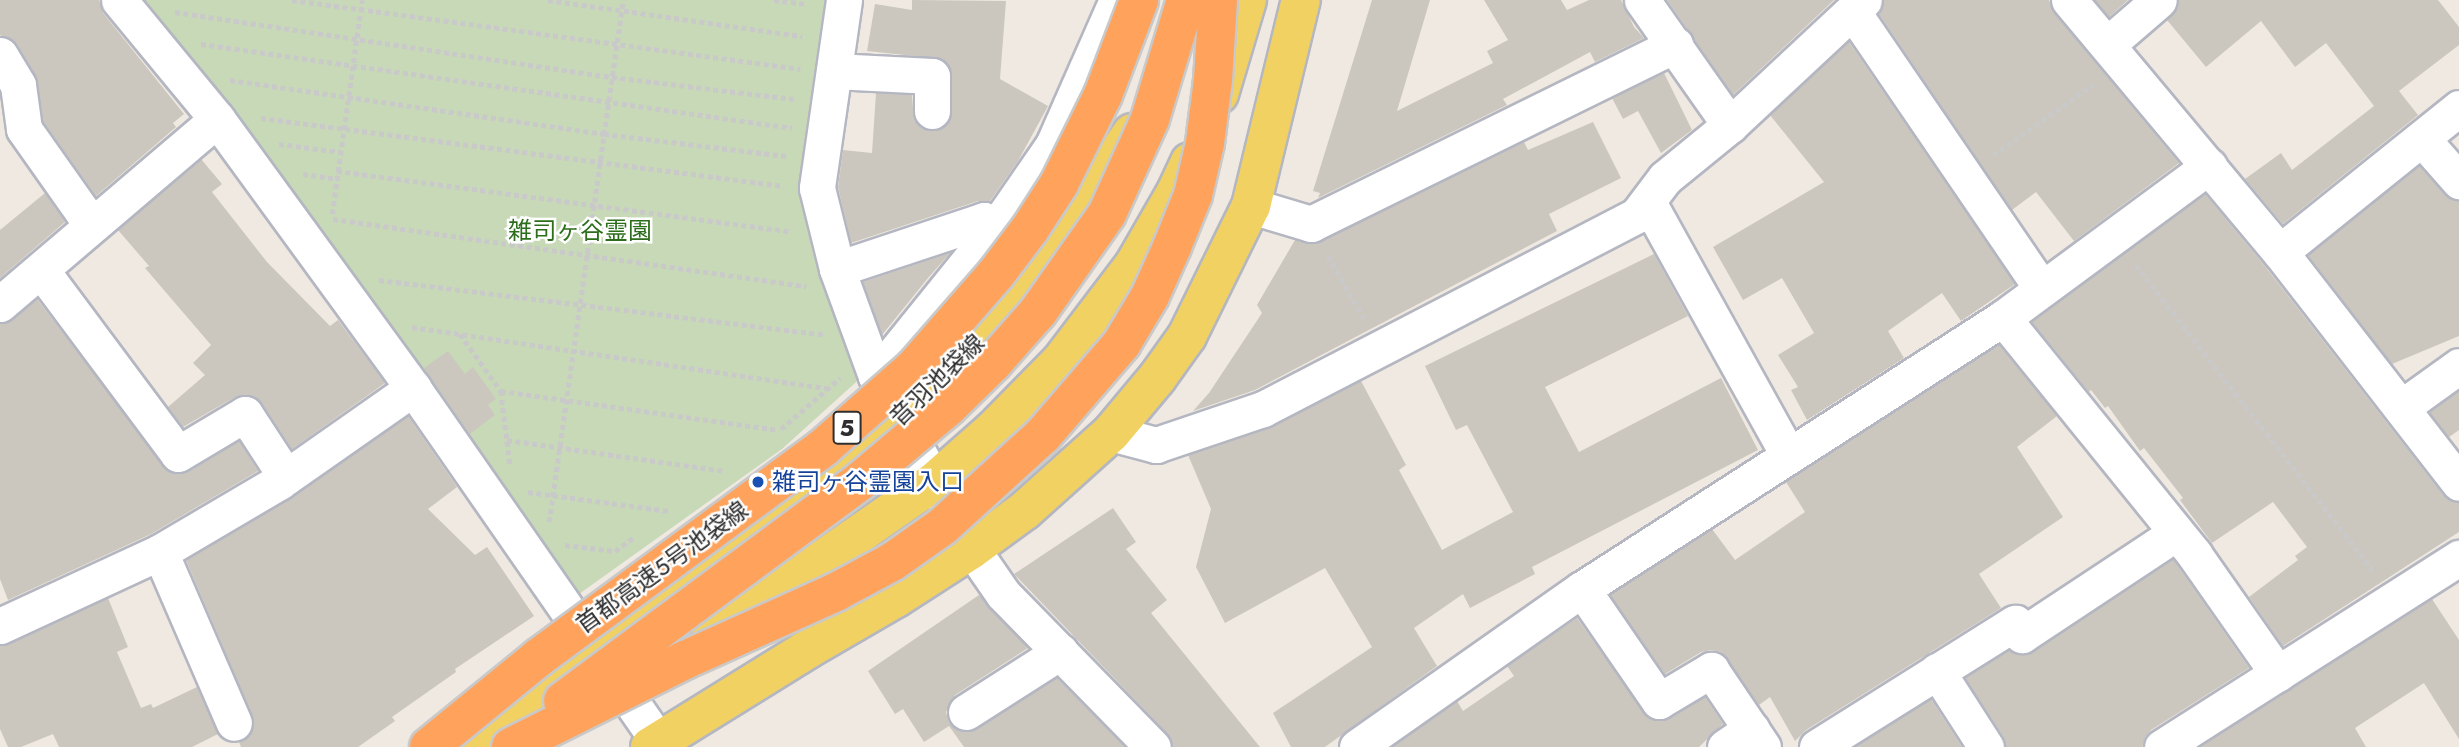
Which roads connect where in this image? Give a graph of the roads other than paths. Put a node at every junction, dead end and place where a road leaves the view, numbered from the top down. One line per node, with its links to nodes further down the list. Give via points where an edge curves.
1 (119, 0): 19 (street)
2 (1117, 0): 27 (street, via 1053,145)
3 (1139, 0): 59 (highway, 首都高速5号池袋線 / 5, bridge, via 1103,95 1059,184 996,274 914,368 824,447 538,658)
4 (1186, 0): 61 (highway, 首都高速5号池袋線 / 5, bridge, via 1150,119 1107,214 1067,274 993,363 860,481)
5 (1220, 0): 38 (main road, 音羽池袋線, via 1044,262 965,359); 62 (highway, bridge, via 1205,143 1193,195 1172,247 1122,343 1043,435 943,526 892,562)
6 (1247, 0): 42 (main road, via 1220,93 1177,192 1134,265 1061,361)
7 (1301, 0): 25 (main road)
8 (1642, 0): 13 (street)
9 (2069, 0): 14 (street)
10 (2159, 0): 14 (street)
11 (831, 3): 16 (street)
12 (1858, 6): 20 (street); 31 (street)
13 (1675, 45): 20 (street); 25 (street, via 1311,225)
14 (2116, 53): 22 (street)
15 (0, 55): 26 (street, via 18,85 24,129)
16 (826, 61): 18 (street, via 932,76); 29 (street, via 817,188)
17 (2459, 108): 21 (street)
18 (932, 111)
19 (217, 119): 26 (street); 36 (street)
20 (1730, 125): 24 (street, via 1665,178)
21 (2423, 140): 23 (street); 28 (street)
22 (2209, 166): 28 (street); 31 (street)
23 (2459, 181)
24 (1648, 202): 39 (street, via 1637,215 1263,409 1156,445); 40 (street)
25 (1251, 206): 39 (main road, via 1187,336)
26 (91, 225): 30 (street)
27 (997, 226): 29 (street, via 984,220); 35 (street)
28 (2280, 252): 37 (street)
29 (837, 269): 35 (street)
30 (41, 270): 32 (street); 41 (street, via 178,454 245,414)
31 (2042, 289): 33 (street)
32 (0, 304)
33 (2003, 318): 40 (street); 44 (street)
34 (2459, 366): 37 (street)
35 (862, 374): 38 (street)
36 (413, 388): 41 (street); 50 (street, via 536,549)
37 (2402, 407): 43 (street)
38 (899, 419): 42 (street); 50 (main road, 音羽池袋線)
39 (1111, 433): 45 (main road, via 1034,503)
40 (1788, 455): 48 (street)
41 (286, 477): 46 (street)
42 (934, 482): 45 (street); 54 (main road)
43 (2459, 483)
44 (2176, 533): 52 (street, via 2022,635 2015,622); 53 (street)
45 (972, 549): 51 (street, via 1003,594); 58 (main road)
46 (160, 552): 49 (street); 56 (street)
47 (2459, 558): 53 (street)
48 (1582, 589): 57 (street, via 1659,701 1711,670); 65 (street)
49 (0, 626)
50 (591, 647): 54 (street); 60 (main road, 音羽池袋線)
51 (1060, 652): 55 (street); 64 (street)
52 (1937, 671): 66 (street); 67 (street)
53 (2278, 674): 68 (street)
54 (625, 695): 58 (street); 63 (main road)
55 (966, 712)
56 (234, 723)
57 (1747, 741)
58 (654, 744)
59 (429, 747)
60 (461, 747)
61 (504, 747)
62 (511, 747)
63 (554, 747)
64 (1153, 747)
65 (1357, 747)
66 (1817, 747)
67 (1986, 747)
68 (2162, 747)

